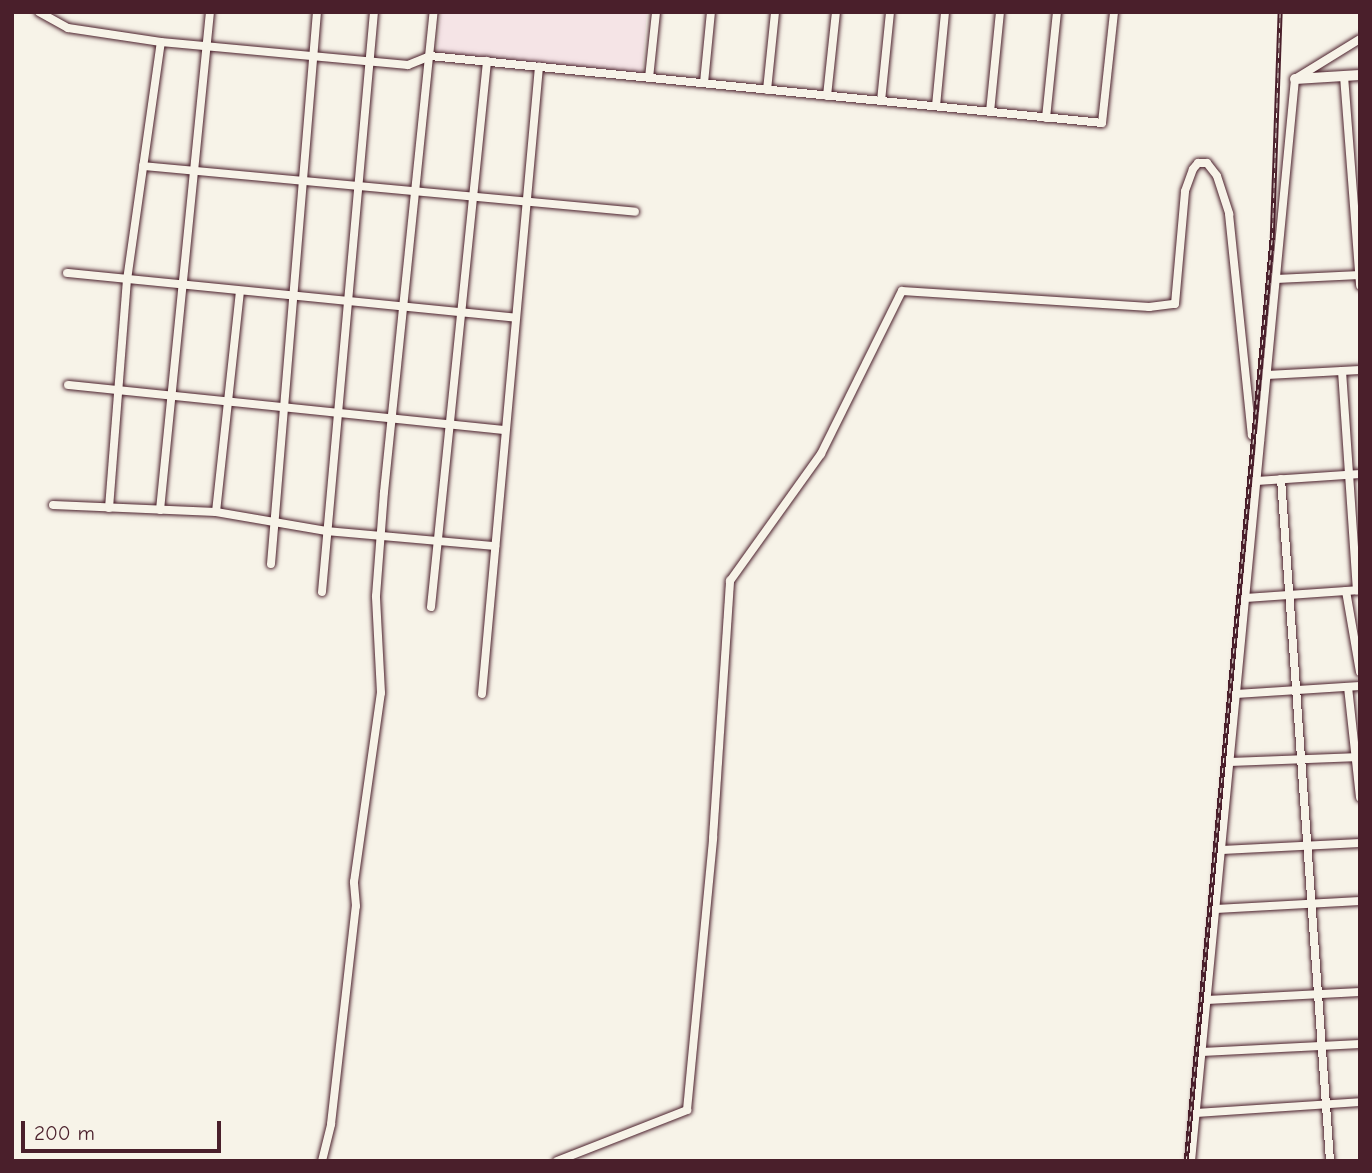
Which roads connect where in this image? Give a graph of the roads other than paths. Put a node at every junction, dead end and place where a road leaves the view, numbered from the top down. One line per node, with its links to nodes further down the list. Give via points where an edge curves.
1 (39, 12): 16 (street, via 68,28)
2 (210, 12): 17 (street)
3 (317, 12): 18 (street)
4 (373, 12): 20 (street)
5 (434, 12): 19 (street)
6 (656, 12): 25 (street)
7 (711, 12): 27 (street)
8 (775, 12): 28 (street)
9 (836, 12): 29 (street)
10 (890, 12): 30 (street)
11 (945, 12): 31 (street)
12 (1000, 12): 32 (street)
13 (1057, 12): 33 (street)
14 (1112, 12): 33 (street, via 1102,123)
15 (1360, 39): 26 (street)
16 (161, 42): 17 (street); 34 (street)
17 (206, 46): 18 (street); 35 (street)
18 (314, 56): 20 (street); 36 (street)
19 (430, 56): 20 (street, via 408,65); 21 (street); 38 (street)
20 (369, 61): 37 (street)
21 (487, 61): 22 (street); 39 (street)
22 (538, 67): 25 (street); 40 (street)
23 (1360, 75): 24 (street)
24 (1344, 76): 26 (street); 43 (street)
25 (649, 78): 27 (street)
26 (1295, 79): 44 (street)
27 (704, 83): 28 (street)
28 (767, 90): 29 (street)
29 (827, 96): 30 (street)
30 (881, 101): 31 (street)
31 (936, 106): 32 (street)
32 (990, 112): 33 (street)
33 (1046, 118)
34 (143, 166): 35 (street); 45 (street)
35 (196, 170): 36 (street); 47 (street)
36 (302, 179): 37 (street); 49 (street)
37 (358, 184): 38 (street); 50 (street)
38 (415, 193): 39 (street); 51 (street)
39 (475, 196): 40 (street); 52 (street)
40 (525, 201): 41 (street); 53 (street)
41 (635, 212)
42 (67, 273): 45 (street)
43 (1359, 275): 44 (street); 46 (street)
44 (1276, 279): 56 (street)
45 (127, 280): 47 (street); 58 (street)
46 (1360, 285)
47 (185, 286): 48 (street); 59 (street)
48 (240, 291): 49 (street); 60 (street)
49 (294, 296): 50 (street); 61 (street)
50 (348, 299): 51 (street); 62 (street)
51 (404, 306): 52 (street); 63 (street)
52 (465, 312): 53 (street); 64 (street)
53 (515, 318): 65 (street)
54 (1360, 370): 55 (street)
55 (1342, 371): 56 (street); 68 (street)
56 (1267, 375): 66 (street)
57 (68, 385): 58 (street)
58 (118, 391): 59 (street); 72 (street)
59 (173, 397): 60 (street); 73 (street)
60 (228, 403): 61 (street); 74 (street)
61 (285, 410): 62 (street); 75 (street)
62 (338, 414): 63 (street); 76 (street)
63 (392, 419): 64 (street); 77 (street)
64 (452, 424): 65 (street); 78 (street)
65 (505, 430): 79 (street)
66 (1260, 441): 70 (street); 113 (street, via 1252,435 1230,214 1207,163 1198,163 1193,169 1185,191 1175,304 1149,307 902,291 821,454 730,581 713,838 687,1110)
67 (1360, 474): 68 (street)
68 (1348, 475): 69 (street); 81 (street)
69 (1281, 479): 70 (street); 84 (street)
70 (1257, 481): 85 (street)
71 (53, 505): 72 (street)
72 (109, 508): 73 (street)
73 (160, 510): 74 (street)
74 (216, 512): 75 (street)
75 (275, 522): 76 (street); 80 (street)
76 (326, 531): 77 (street); 83 (street)
77 (381, 534): 78 (street); 112 (street, via 376,596 381,694 354,882 356,906 331,1124)
78 (439, 539): 79 (street); 86 (street)
79 (495, 546): 91 (street)
80 (271, 564)
81 (1359, 590): 82 (street)
82 (1346, 591): 84 (street); 87 (street)
83 (321, 592)
84 (1288, 595): 85 (street); 90 (street)
85 (1245, 598): 92 (street)
86 (431, 607)
87 (1360, 672)
88 (1360, 686): 89 (street)
89 (1348, 687): 90 (street); 93 (street)
90 (1296, 690): 92 (street); 95 (street)
91 (482, 694)
92 (1236, 694): 94 (street)
93 (1357, 757): 95 (street); 96 (street)
94 (1230, 762): 95 (street); 99 (street)
95 (1302, 762): 98 (street)
96 (1360, 797)
97 (1360, 843): 98 (street)
98 (1308, 846): 99 (street); 101 (street)
99 (1222, 850): 102 (street)
100 (1360, 901): 101 (street)
101 (1313, 903): 102 (street); 104 (street)
102 (1216, 909): 105 (street)
103 (1360, 992): 104 (street)
104 (1320, 995): 105 (street); 107 (street)
105 (1207, 1000): 108 (street)
106 (1360, 1044): 107 (street)
107 (1324, 1046): 108 (street); 110 (street)
108 (1202, 1052): 111 (street)
109 (1360, 1102): 110 (street)
110 (1327, 1104): 111 (street); 115 (street)
111 (1196, 1113): 114 (street)
112 (322, 1161)
113 (557, 1161)
114 (1191, 1161)
115 (1330, 1161)

